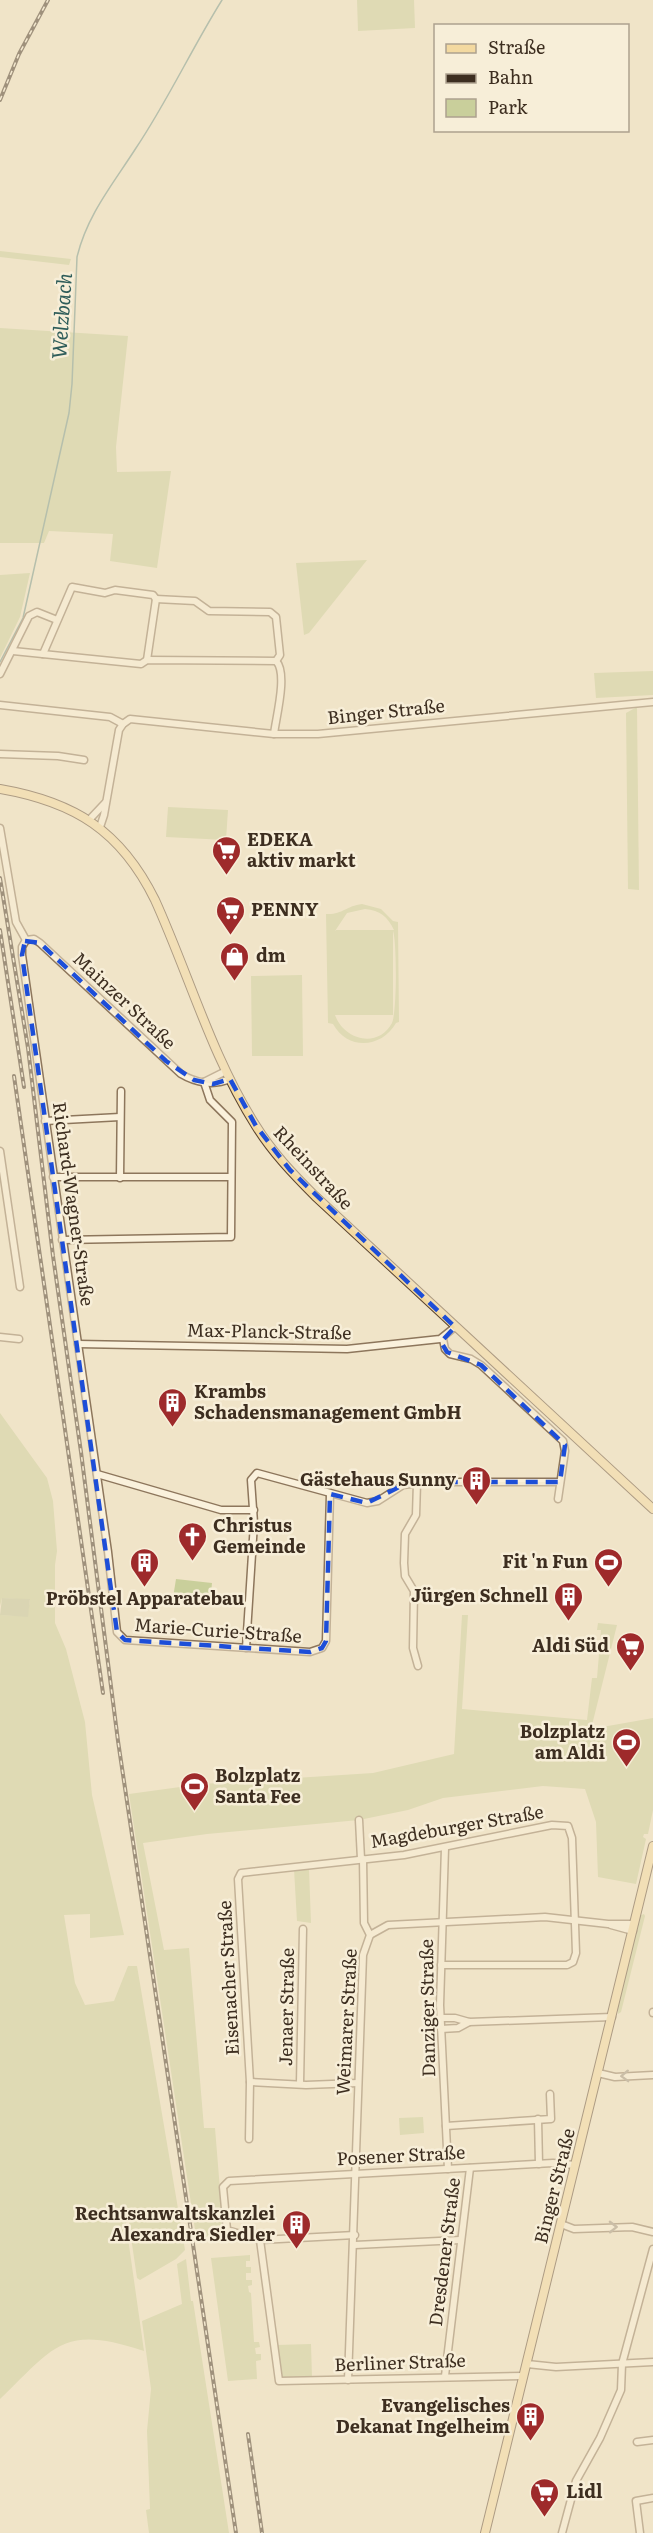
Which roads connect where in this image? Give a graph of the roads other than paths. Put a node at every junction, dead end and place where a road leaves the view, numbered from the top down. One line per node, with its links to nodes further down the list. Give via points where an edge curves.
1 (156, 599): 2 (street, via 153,595 72,587); 5 (street); 6 (street, via 195,601 209,611 270,612 276,617 280,655)
2 (57, 620): 3 (street, via 37,612 29,616); 4 (street)
3 (13, 651): 4 (street); 7 (street)
4 (43, 654): 5 (street, via 141,664)
5 (147, 660): 6 (street)
6 (276, 661): 11 (street, via 282,674)
7 (0, 674)
8 (653, 702): 11 (street, Binger Straße, via 326,733)
9 (0, 705): 10 (street, Binger Straße, via 111,717)
10 (123, 724): 11 (street, Binger Straße, via 133,719); 15 (street)
11 (274, 734)
12 (0, 753): 13 (street)
13 (84, 760)
14 (0, 789): 16 (main road, Rheinstraße, via 54,802)
15 (106, 802): 16 (street); 17 (street)
16 (88, 820): 17 (main road, Rheinstraße)
17 (100, 827): 20 (main road, Rheinstraße, via 129,857 148,886)
18 (0, 828): 19 (street, via 16,922)
19 (26, 940): 21 (street, Mainzer Straße, via 40,943 181,1074); 24 (street, Richard-Wagner-Straße, via 22,955)
20 (228, 1075): 21 (street, via 218,1083); 31 (main road, Rheinstraße, via 256,1126 290,1170)
21 (204, 1082): 27 (street, via 210,1100 232,1122)
22 (121, 1091): 23 (street)
23 (120, 1117): 24 (street); 28 (street)
24 (45, 1121): 26 (street, Richard-Wagner-Straße)
25 (0, 1151): 30 (street)
26 (53, 1177): 28 (street); 29 (street, Richard-Wagner-Straße)
27 (231, 1177): 28 (street); 29 (street, via 231,1237)
28 (120, 1178)
29 (62, 1240): 35 (street, Richard-Wagner-Straße)
30 (20, 1287)
31 (455, 1327): 34 (street); 41 (main road, Rheinstraße)
32 (0, 1337): 33 (street)
33 (19, 1339)
34 (443, 1339): 35 (street, Max-Planck-Straße, via 347,1349); 37 (street, via 450,1354 481,1365 561,1438 565,1451)
35 (78, 1344): 36 (street, Richard-Wagner-Straße)
36 (98, 1474): 42 (street, via 221,1510); 43 (street, Marie-Curie-Straße, via 117,1632 121,1637)
37 (560, 1482): 38 (street); 40 (street)
38 (417, 1483): 39 (street, via 403,1485 378,1501 367,1503); 44 (street, via 416,1515 405,1534 404,1563 405,1576 414,1591 413,1648)
39 (330, 1494): 42 (street, via 257,1473 251,1485); 43 (street, Marie-Curie-Straße, via 326,1641 322,1648 310,1652)
40 (558, 1499)
41 (653, 1509)
42 (254, 1510): 43 (street)
43 (246, 1648)
44 (418, 1666)
45 (359, 1820): 48 (street, Magdeburger Straße)
46 (653, 1846): 52 (main road, Binger Straße)
47 (445, 1848): 48 (street, Magdeburger Straße); 50 (street, Magdeburger Straße, via 552,1825 568,1826 572,1838); 51 (street, Danziger Straße)
48 (362, 1859): 49 (street, Magdeburger Straße); 54 (street, Magdeburger Straße, via 364,1923)
49 (241, 1873): 62 (street, Eisenacher Straße, via 238,1879)
50 (575, 1920): 51 (street, Weimarer Straße, via 545,1917); 52 (street, Weimarer Straße); 55 (street, via 576,1953 571,1964)
51 (443, 1922): 54 (street, Weimarer Straße, via 388,1925); 55 (street, Danziger Straße)
52 (634, 1927): 56 (main road, Binger Straße)
53 (303, 1929): 64 (street, Jenaer Straße)
54 (370, 1935): 63 (street, Weimarer Straße, via 364,1948)
55 (441, 1965): 57 (street, Danziger Straße)
56 (612, 2017): 58 (street); 60 (main road, Binger Straße)
57 (441, 2018): 58 (street); 59 (street, Danziger Straße)
58 (469, 2022): 59 (street)
59 (441, 2030): 67 (street, Danziger Straße)
60 (598, 2073): 61 (street, one-way to 60, via 615,2077); 70 (main road, Binger Straße)
61 (653, 2075)
62 (250, 2082): 64 (street); 68 (street, Eisenacher Straße)
63 (358, 2083): 64 (street); 73 (street, Weimarer Straße)
64 (300, 2084)
65 (550, 2094): 66 (street, via 551,2119)
66 (538, 2119): 67 (street); 69 (street)
67 (446, 2126): 72 (street, Danziger Straße)
68 (249, 2139)
69 (539, 2164): 70 (street, Posener Straße); 71 (street, Posener Straße)
70 (575, 2165): 74 (main road, Binger Straße)
71 (470, 2168): 72 (street, Posener Straße); 78 (street, Dresdener Straße)
72 (448, 2169): 73 (street, Posener Straße)
73 (357, 2174): 76 (street, Weimarer Straße); 77 (street, Posener Straße, via 229,2181 223,2187 227,2230)
74 (561, 2224): 75 (street, one-way to 75, via 574,2229 632,2227); 82 (main road, Binger Straße)
75 (653, 2232)
76 (355, 2235): 77 (street); 79 (street, Weimarer Straße)
77 (260, 2240): 86 (street, Berliner Straße, via 279,2380)
78 (460, 2240): 79 (street); 84 (street, Dresdener Straße)
79 (355, 2245): 86 (street, Weimarer Straße)
80 (653, 2249): 83 (street)
81 (653, 2362): 83 (street)
82 (527, 2364): 83 (street); 85 (main road, Binger Straße)
83 (622, 2364): 91 (street, via 621,2390 576,2481)
84 (445, 2376): 85 (street, Berliner Straße); 86 (street, Berliner Straße)
85 (524, 2376): 90 (main road, Binger Straße)
86 (348, 2380)
87 (653, 2440): 88 (street)
88 (637, 2442)
89 (653, 2499): 92 (street, via 636,2501)
90 (485, 2533)
91 (562, 2533)
92 (640, 2533)

